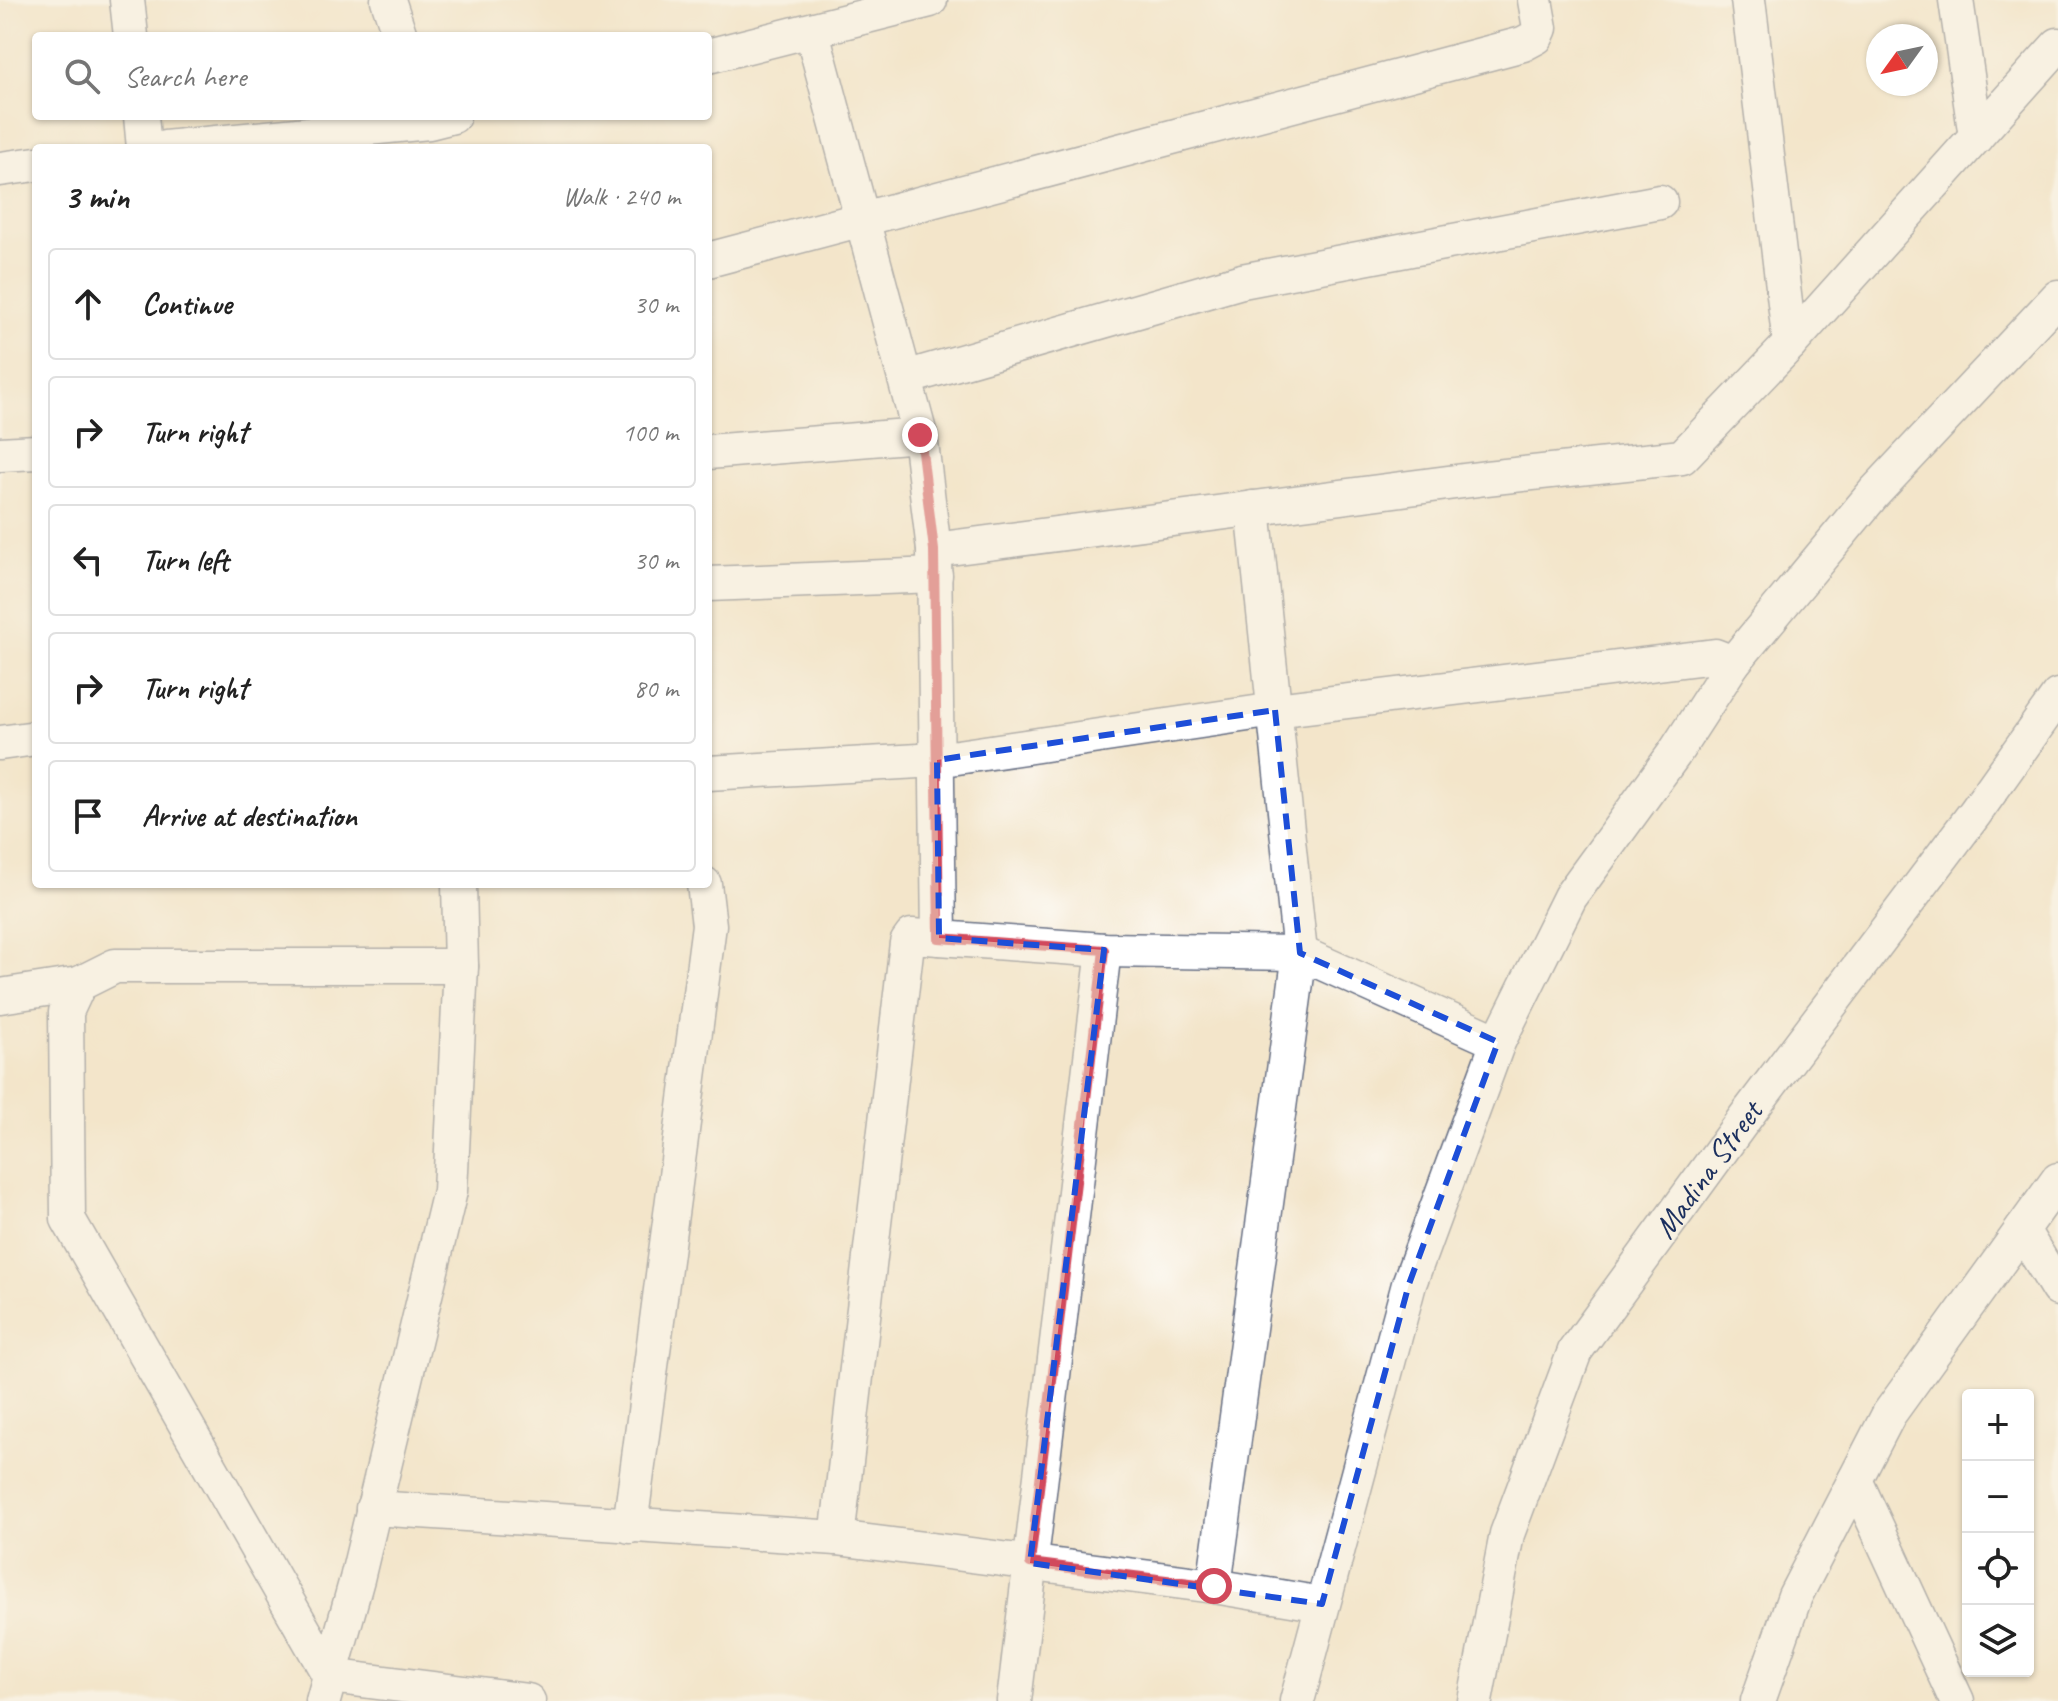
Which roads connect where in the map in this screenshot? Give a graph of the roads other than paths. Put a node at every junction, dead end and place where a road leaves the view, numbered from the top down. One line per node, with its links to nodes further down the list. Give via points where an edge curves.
1 (127, 0): 7 (street)
2 (388, 0): 8 (street)
3 (930, 0): 9 (street)
4 (1535, 0): 20 (street, via 1540,28 1523,44)
5 (1748, 0): 23 (street)
6 (1956, 0): 14 (street)
7 (131, 32)
8 (399, 32)
9 (812, 32): 11 (street); 20 (street)
10 (2058, 45): 14 (street)
11 (712, 55)
12 (141, 120): 15 (street)
13 (437, 125): 16 (street)
14 (1976, 137): 23 (street)
15 (144, 144)
16 (212, 144)
17 (32, 165): 18 (street)
18 (0, 169)
19 (1660, 202): 24 (street, via 1242,281)
20 (862, 218): 21 (street); 24 (street)
21 (712, 259)
22 (2058, 297): 32 (street, via 1874,493)
23 (1790, 344): 29 (street, via 1682,457)
24 (905, 378): 25 (street)
25 (920, 435): 27 (street); 30 (street)
26 (32, 452): 28 (street)
27 (712, 452)
28 (0, 454)
29 (1253, 508): 30 (street); 34 (street)
30 (935, 563): 31 (street); 37 (street)
31 (712, 584)
32 (1733, 663): 34 (street, via 1715,656); 47 (street, via 1570,897)
33 (2058, 696): 62 (street, Madina Street, via 1575,1351 1507,1534)
34 (1275, 710): 37 (street); 43 (street)
35 (32, 739): 36 (street)
36 (0, 743)
37 (937, 760): 38 (street); 41 (street)
38 (712, 773)
39 (459, 888): 44 (street)
40 (704, 888): 53 (street, via 709,925)
41 (939, 938): 42 (street); 54 (street, via 912,936 907,943)
42 (1104, 950): 43 (street); 55 (street)
43 (1300, 953): 47 (street); 56 (street)
44 (461, 966): 45 (street, via 115,966); 52 (street, via 450,1191)
45 (79, 984): 46 (street); 58 (street, via 66,1012 68,1219)
46 (0, 996)
47 (1498, 1042): 57 (street, via 1409,1284)
48 (2058, 1180): 49 (street)
49 (2022, 1230): 50 (street); 51 (street, via 1889,1414)
50 (2058, 1289)
51 (1855, 1480): 63 (street, via 1795,1596); 64 (street)
52 (373, 1508): 53 (street); 58 (street)
53 (630, 1526): 54 (street)
54 (837, 1538): 55 (street)
55 (1030, 1563): 56 (street); 60 (street)
56 (1214, 1586): 57 (street)
57 (1322, 1604): 61 (street)
58 (327, 1688): 59 (street)
59 (528, 1701)
60 (1014, 1701)
61 (1297, 1701)
62 (1475, 1701)
63 (1758, 1701)
64 (1957, 1701)

